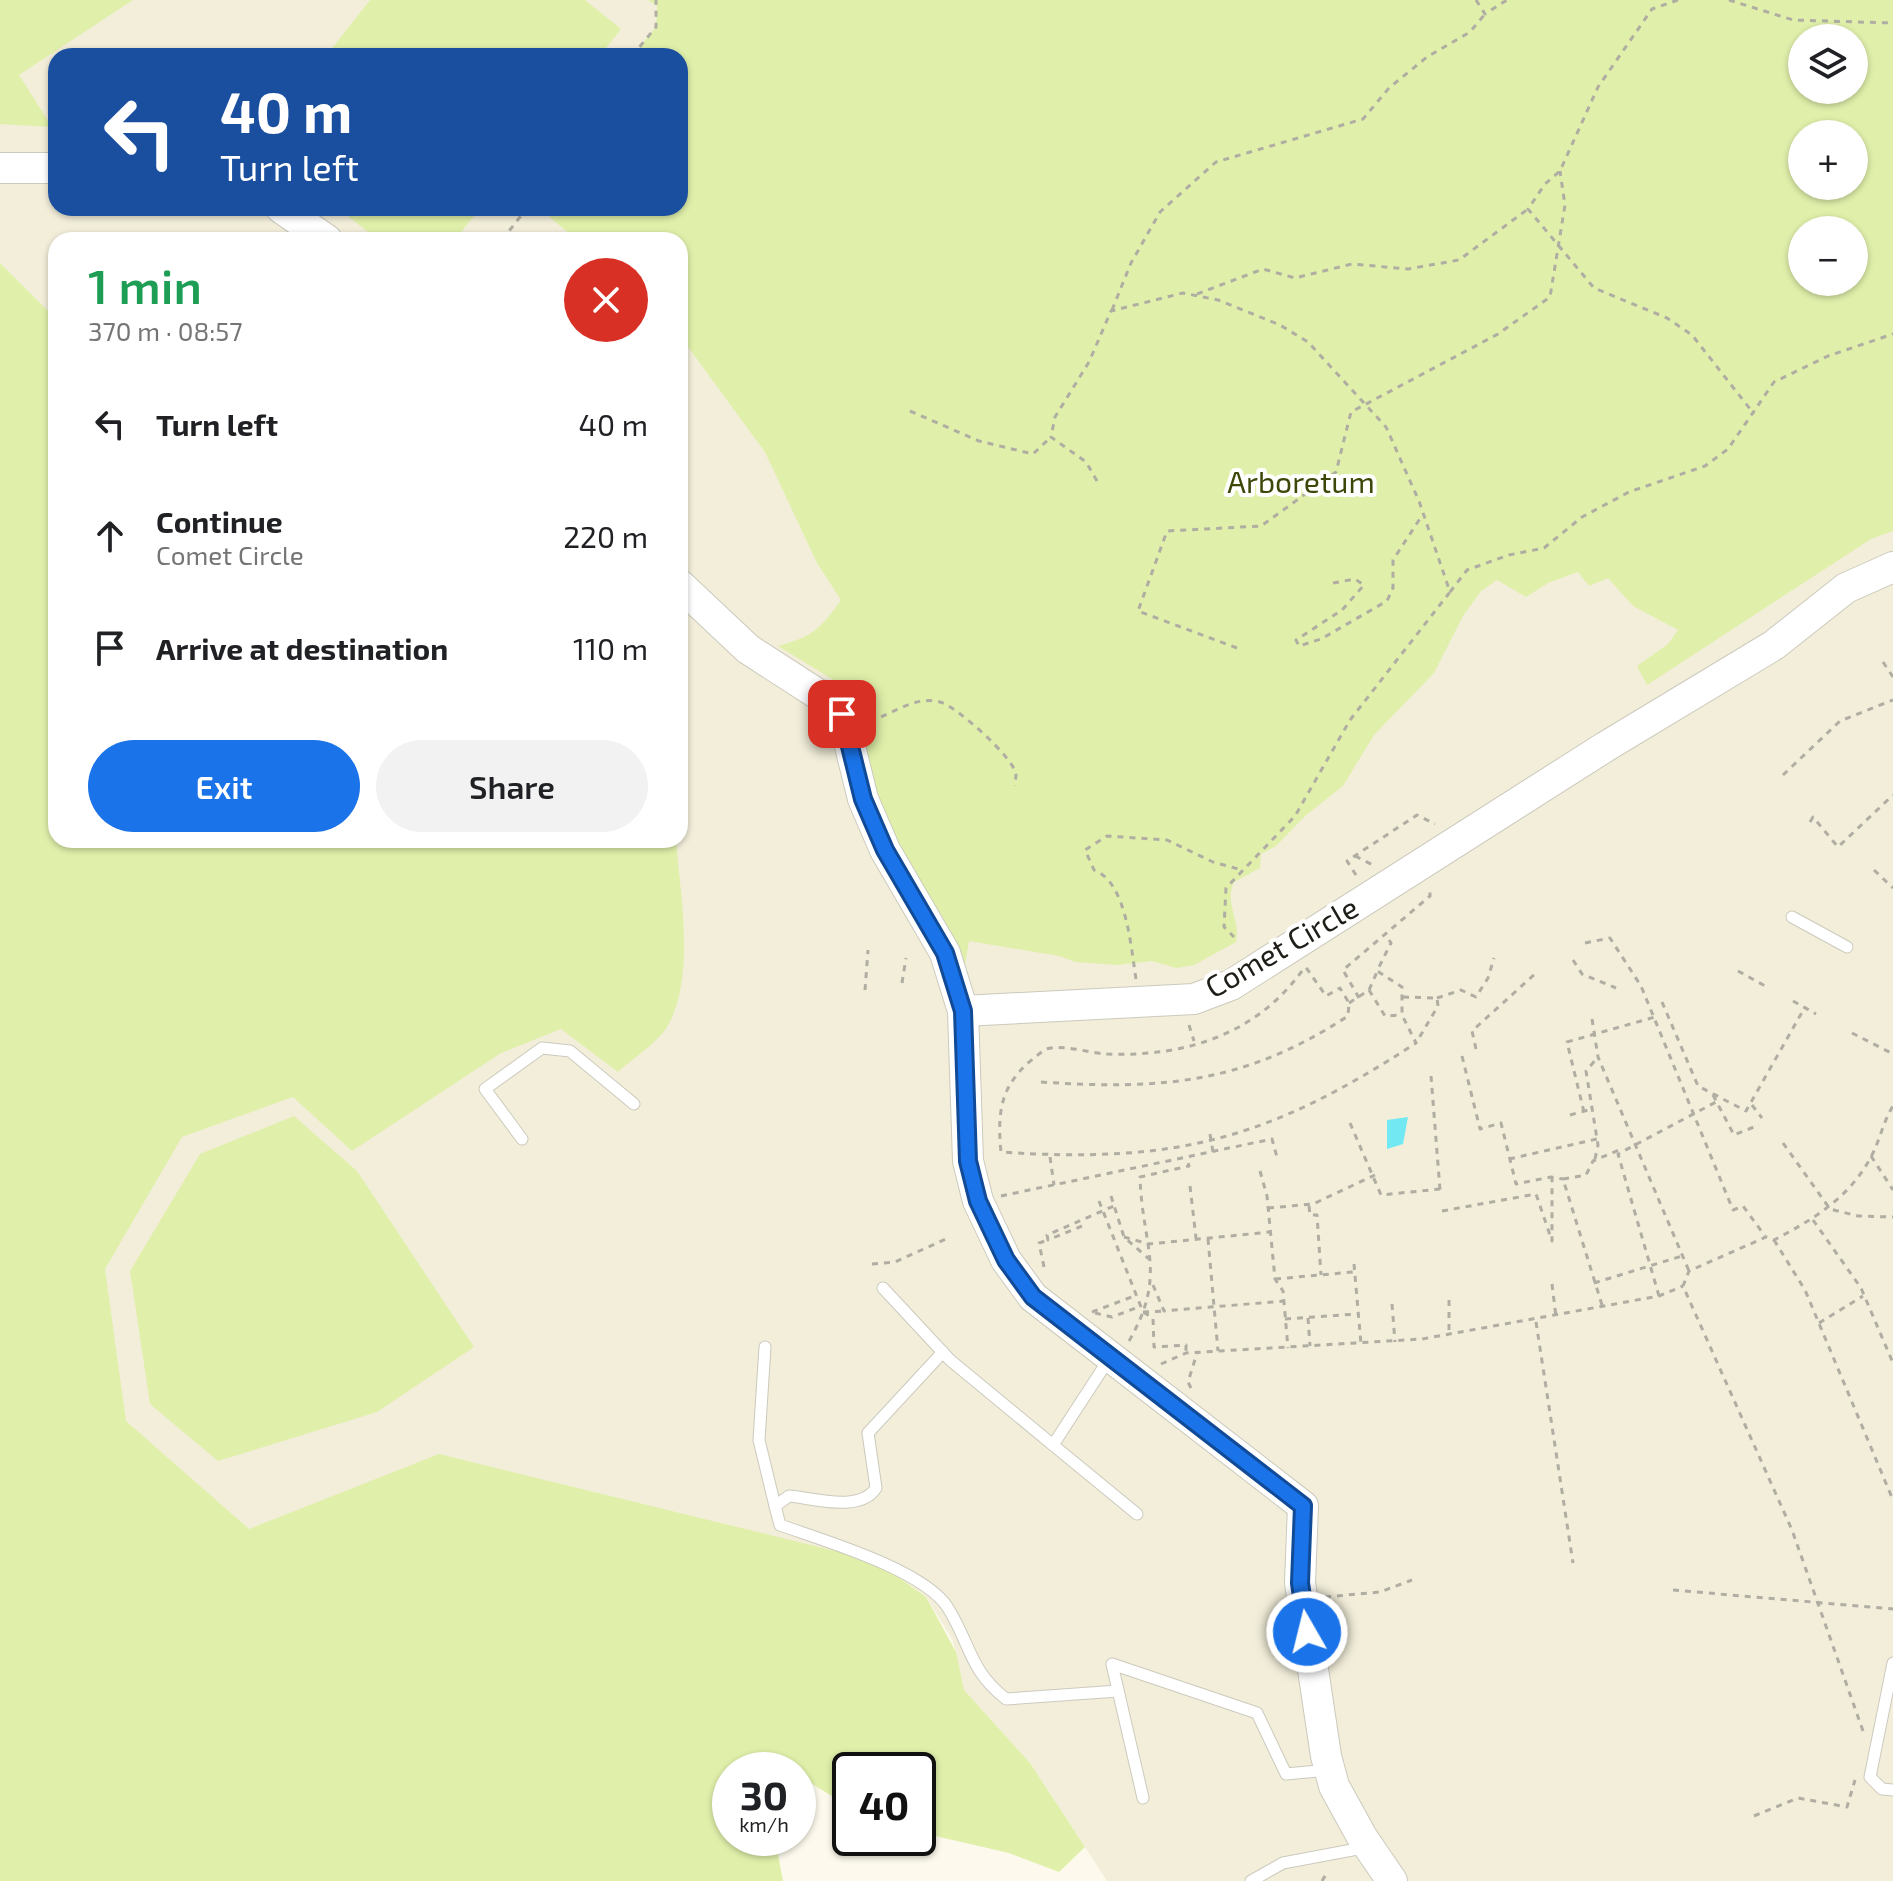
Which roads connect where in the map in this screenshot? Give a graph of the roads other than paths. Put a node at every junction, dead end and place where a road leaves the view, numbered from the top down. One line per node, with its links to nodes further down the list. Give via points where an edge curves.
1 (0, 168): 2 (street)
2 (48, 168)
3 (292, 216): 4 (street)
4 (316, 232)
5 (1893, 567): 9 (street, Comet Circle, via 1846,588 1774,645 1231,985 1194,999)
6 (688, 593): 9 (street, via 748,649 842,714 863,799 885,850 941,942)
7 (1792, 917): 8 (lane)
8 (1847, 947)
9 (963, 1011): 15 (street, via 968,1161 987,1224 1033,1297)
10 (634, 1104): 11 (lane, via 570,1051 542,1048 485,1089)
11 (522, 1139)
12 (883, 1288): 14 (lane)
13 (765, 1347): 17 (lane, via 759,1440)
14 (943, 1352): 16 (lane); 17 (lane, via 868,1433 876,1488 871,1495 853,1502 789,1496)
15 (1116, 1355): 16 (lane); 21 (street, via 1303,1506 1300,1583)
16 (1053, 1445): 18 (lane)
17 (775, 1506): 20 (lane, via 780,1525 895,1567 947,1605 984,1682 1006,1699)
18 (1137, 1514)
19 (1893, 1663): 22 (lane, via 1870,1777 1882,1789)
20 (1118, 1691): 21 (lane, via 1112,1664 1257,1713 1286,1774); 23 (lane)
21 (1330, 1770): 24 (street)
22 (1893, 1790)
23 (1143, 1798)
24 (1368, 1847): 25 (lane, via 1283,1863); 26 (street)
25 (1251, 1881)
26 (1392, 1881)

